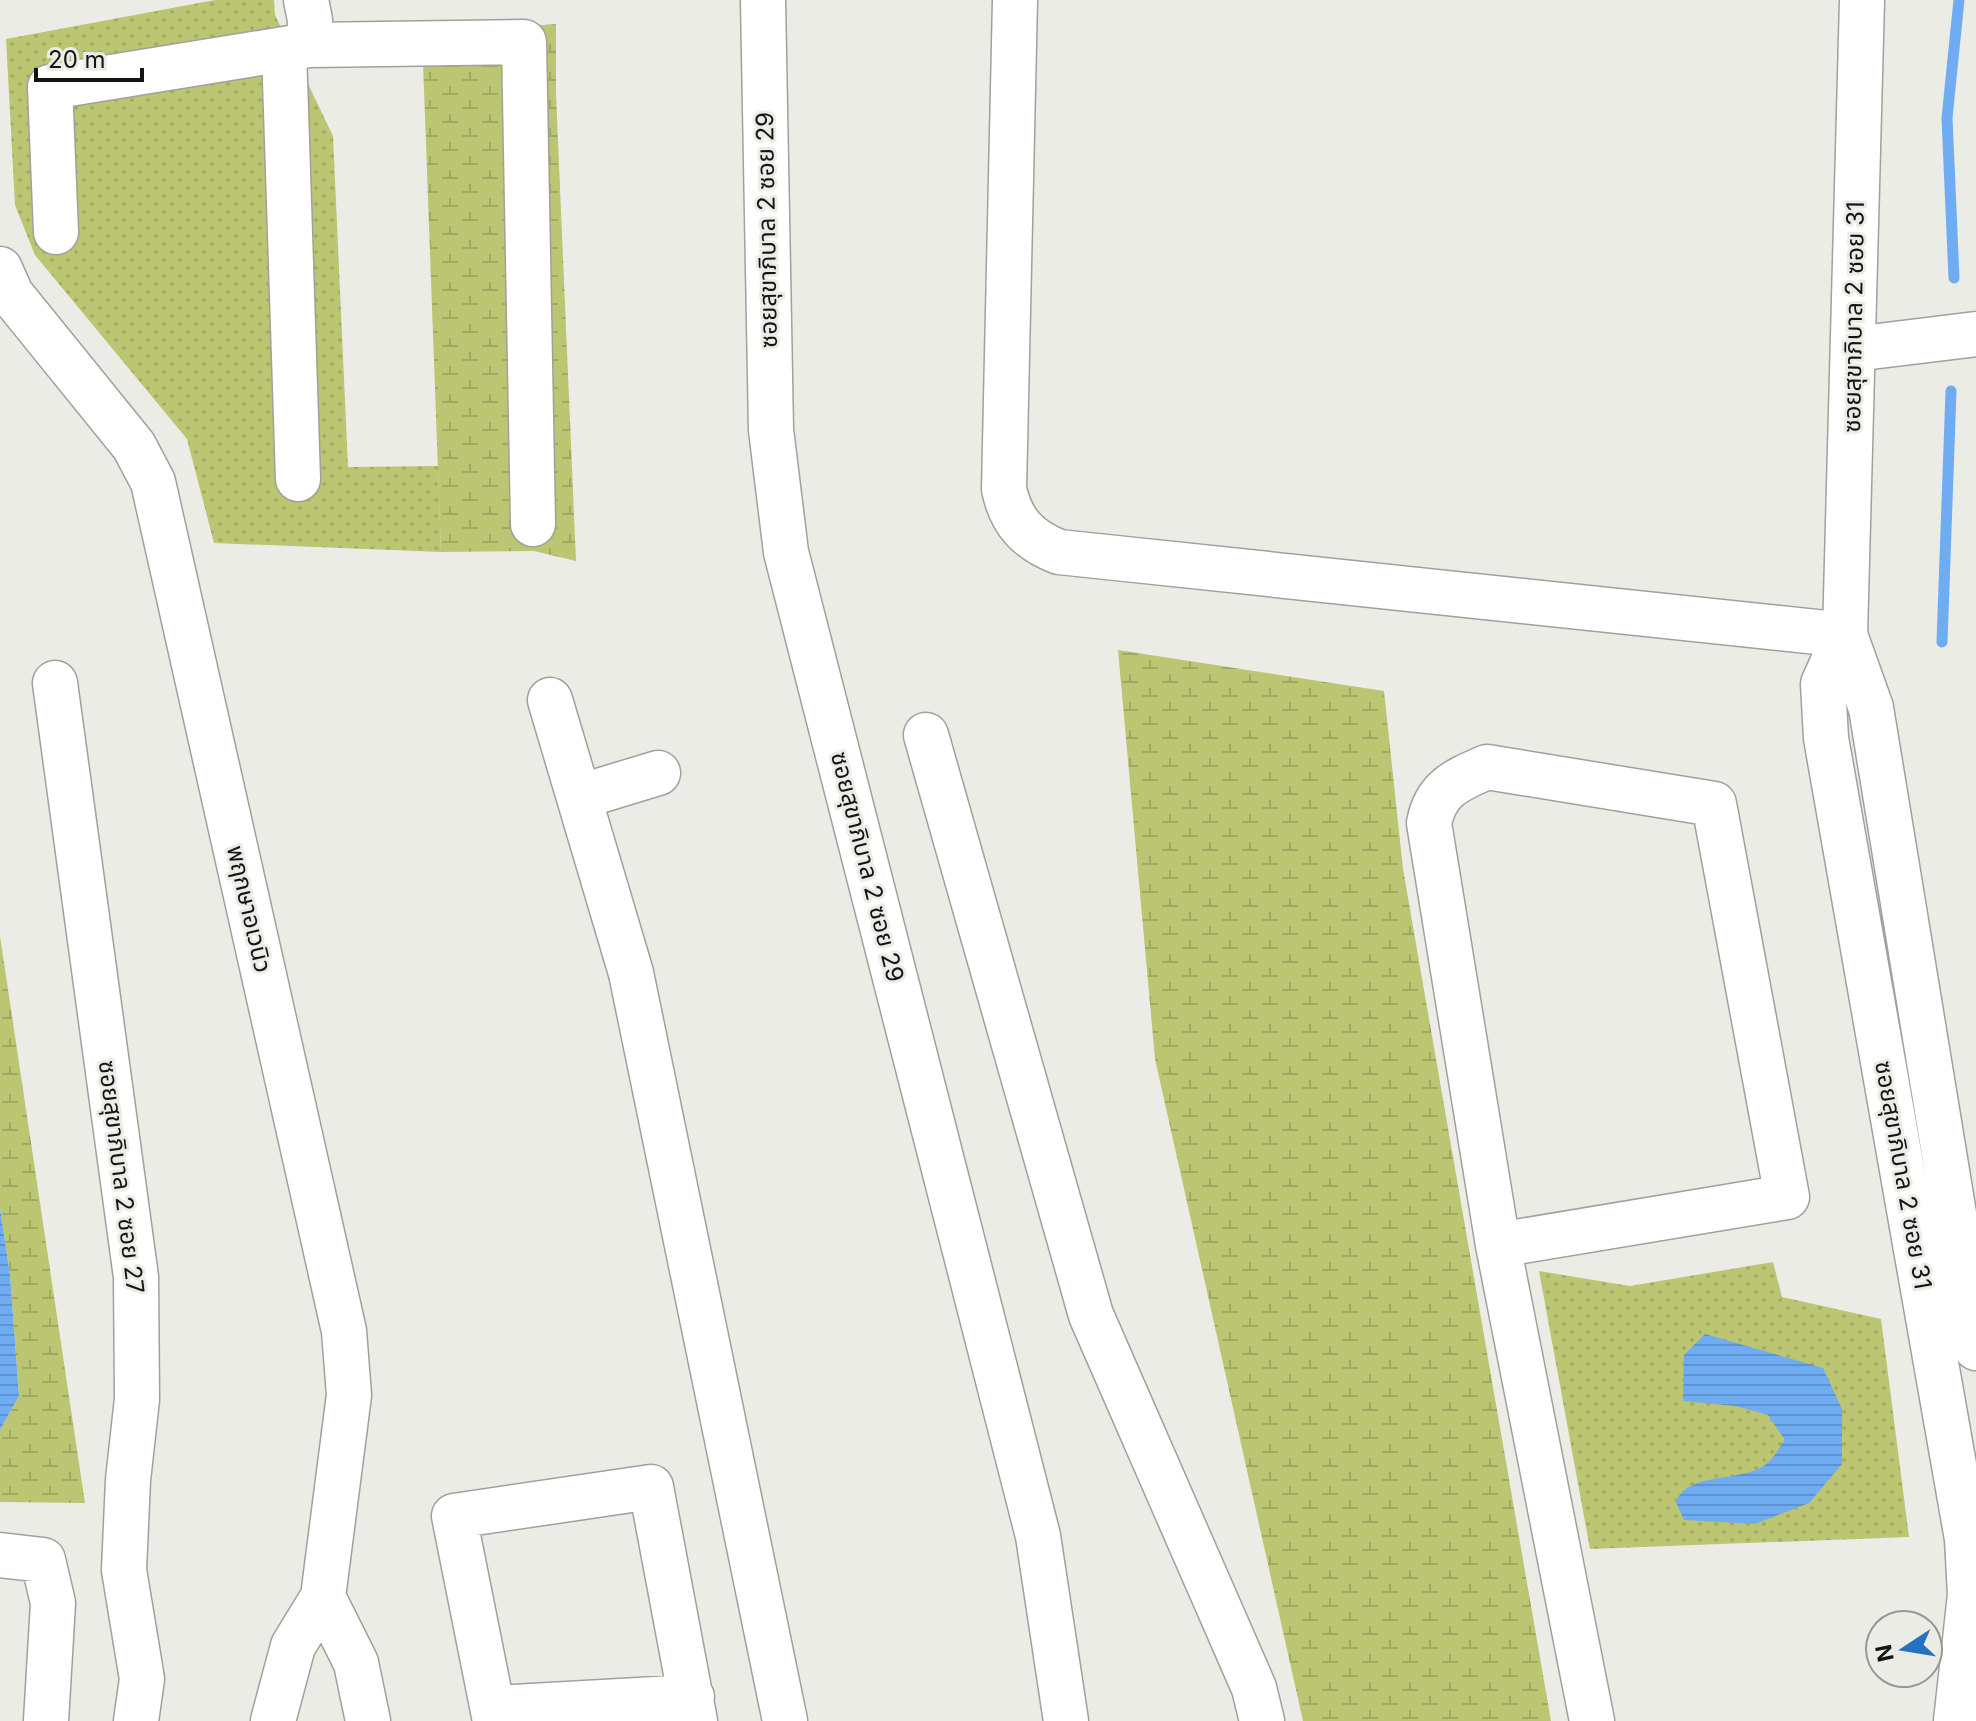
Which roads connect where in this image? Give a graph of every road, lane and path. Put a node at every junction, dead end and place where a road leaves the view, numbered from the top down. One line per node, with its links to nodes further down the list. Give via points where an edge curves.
1 (306, 0): 5 (street, via 310,20)
2 (763, 0): 29 (street, ซอยสุขาภิบาล 2 ซอย 29, via 771,430 786,552 1035,1522)
3 (1015, 0): 12 (street, via 1004,489 1008,508 1037,544 1059,552)
4 (1862, 0): 9 (street, ซอยสุขาภิบาล 2 ซอย 31)
5 (296, 47): 6 (street, via 50,87); 10 (street); 11 (street, via 524,42)
6 (56, 232)
7 (0, 269): 21 (street, พฤกษาอเวนิว, via 11,294 134,446 153,482 344,1331 349,1395)
8 (1976, 334): 9 (street)
9 (1854, 349): 12 (street, ซอยสุขาภิบาล 2 ซอย 31)
10 (298, 479)
11 (533, 524)
12 (1845, 635): 19 (street, ซอยสุขาภิบาล 2 ซอย 31, via 1871,708); 32 (street, ซอยสุขาภิบาล 2 ซอย 31, via 1823,684 1826,738 1967,1539 1970,1595)
13 (55, 683): 25 (street, ซอยสุขาภิบาล 2 ซอย 27, via 136,1277 137,1399 124,1570 142,1679)
14 (550, 700): 17 (street)
15 (926, 735): 30 (street, via 1091,1315 1254,1688)
16 (658, 773): 17 (street)
17 (579, 797): 28 (street, via 631,973)
18 (1498, 1245): 18 (street, via 1787,1197 1714,804 1487,767 1456,780 1433,802 1429,823); 31 (street)
19 (1976, 1348)
20 (0, 1555): 24 (street, via 43,1560 53,1603)
21 (323, 1597): 26 (street, พฤกษาอเวนิว, via 293,1646); 27 (street, via 356,1663)
22 (694, 1709): 23 (street); 23 (street, via 651,1487 454,1516)
23 (494, 1714)
24 (46, 1721)
25 (136, 1721)
26 (273, 1721)
27 (368, 1721)
28 (785, 1721)
29 (1066, 1721)
30 (1262, 1721)
31 (1592, 1721)
32 (1956, 1721)

